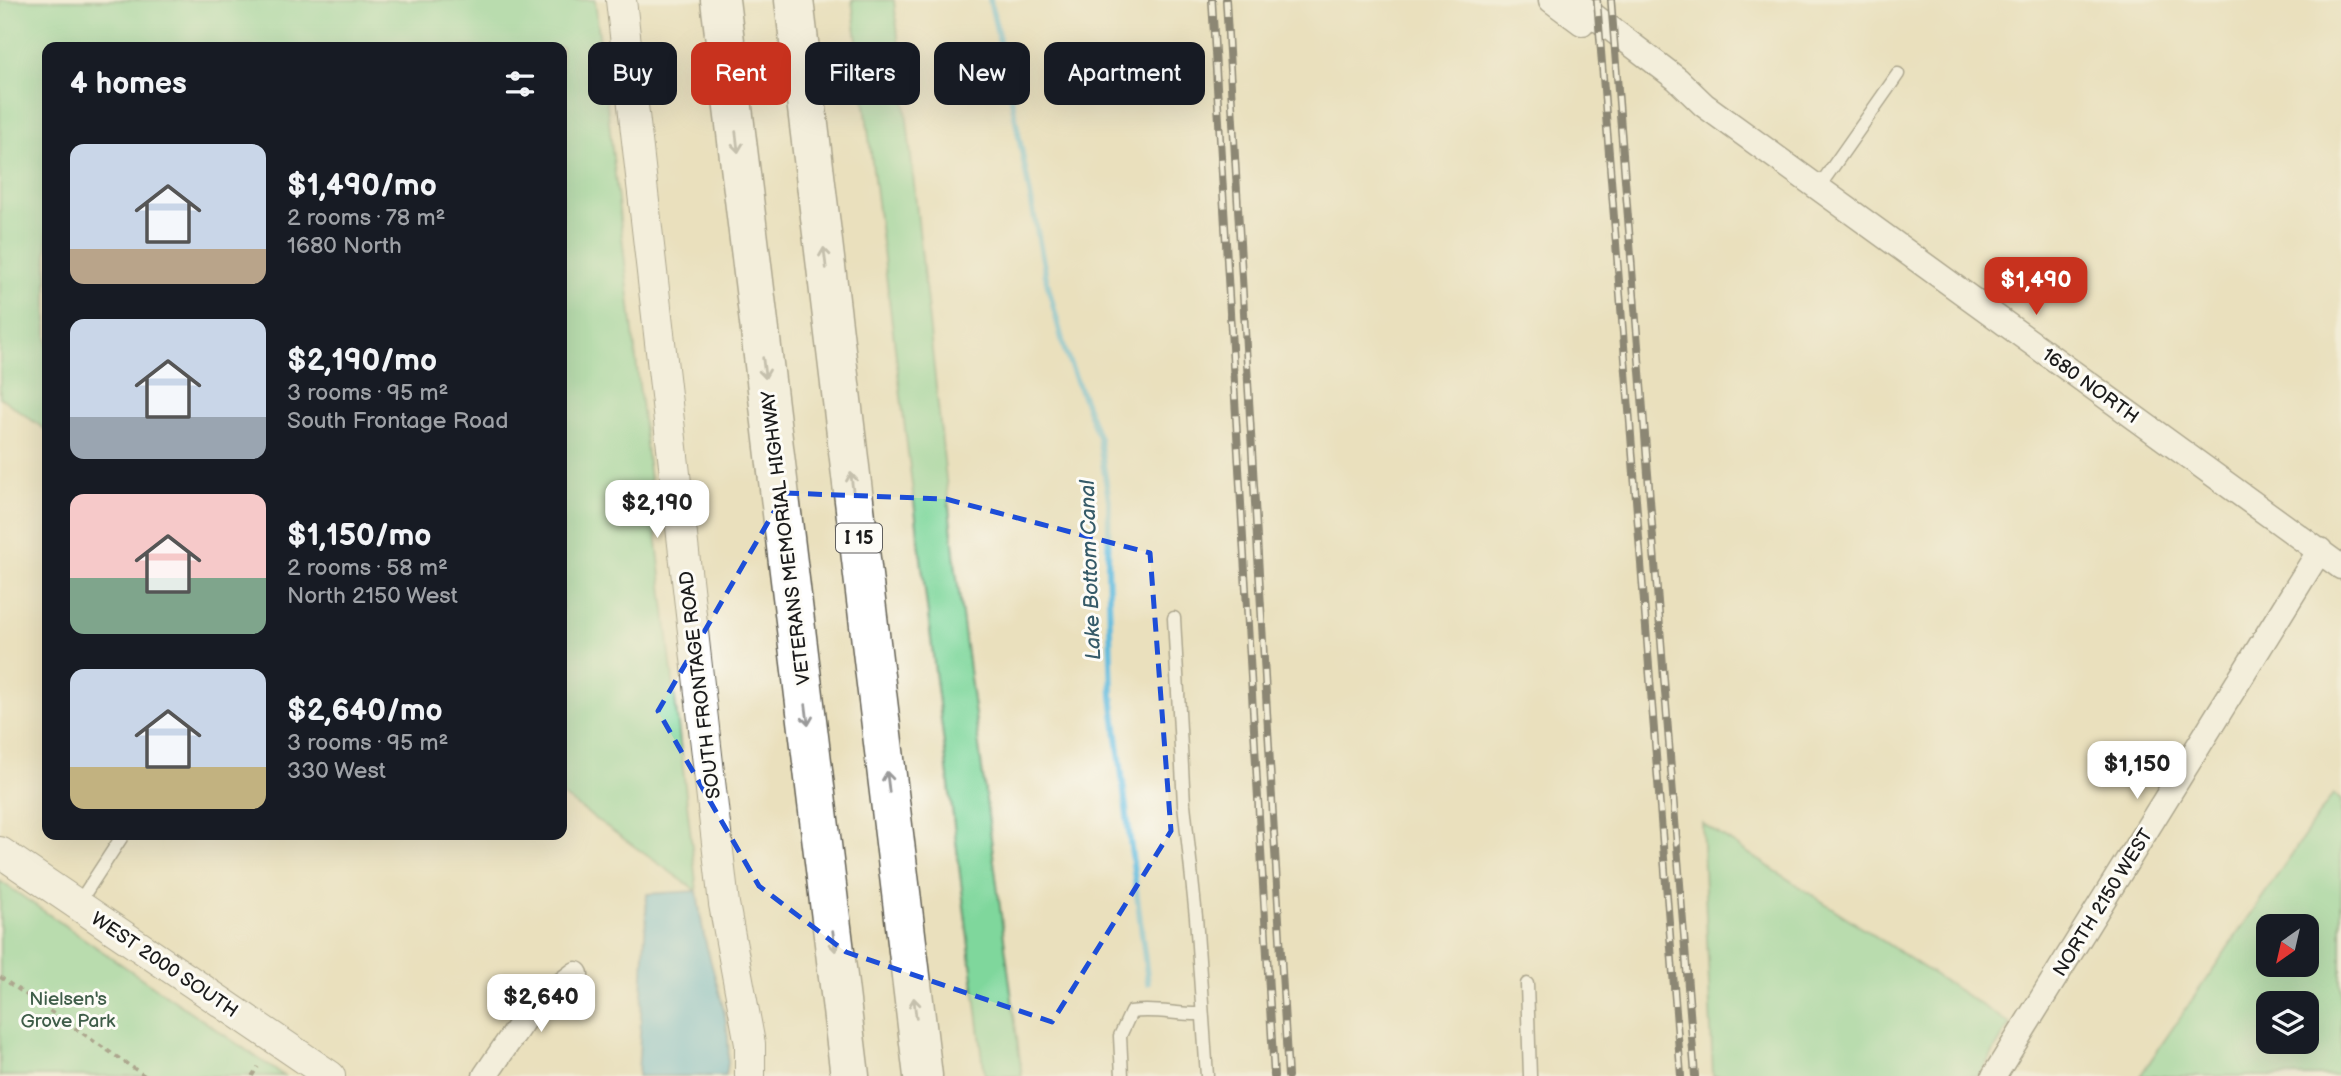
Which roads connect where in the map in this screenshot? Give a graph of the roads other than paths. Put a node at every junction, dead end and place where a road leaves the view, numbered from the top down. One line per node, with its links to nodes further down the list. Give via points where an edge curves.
1 (621, 0): 20 (street, SOUTH FRONTAGE ROAD, via 724,904 750,1044)
2 (720, 0): 21 (highway, VETERANS MEMORIAL HIGHWAY, one-way to 21)
3 (794, 0): 22 (highway, I 15, one-way to 3)
4 (1551, 0): 7 (street, 1680 NORTH, via 1662,84)
5 (1573, 0): 7 (street, 1680 NORTH)
6 (1899, 74): 8 (lane)
7 (1703, 105): 8 (street, 1680 NORTH)
8 (1818, 188): 9 (street, 1680 NORTH)
9 (2320, 550): 10 (street, 1680 NORTH); 26 (street, NORTH 2150 WEST)
10 (2341, 567)
11 (1174, 618): 17 (lane)
12 (120, 840): 14 (lane)
13 (0, 852): 14 (street, WEST 2000 SOUTH)
14 (77, 905): 18 (street, WEST 2000 SOUTH)
15 (576, 974): 19 (street, via 532,1007)
16 (1527, 984): 25 (lane)
17 (1202, 1014): 23 (lane, via 1131,1012 1120,1036); 24 (lane)
18 (330, 1076)
19 (485, 1076)
20 (750, 1076)
21 (850, 1076)
22 (923, 1076)
23 (1122, 1076)
24 (1207, 1076)
25 (1530, 1076)
26 (1994, 1076)

